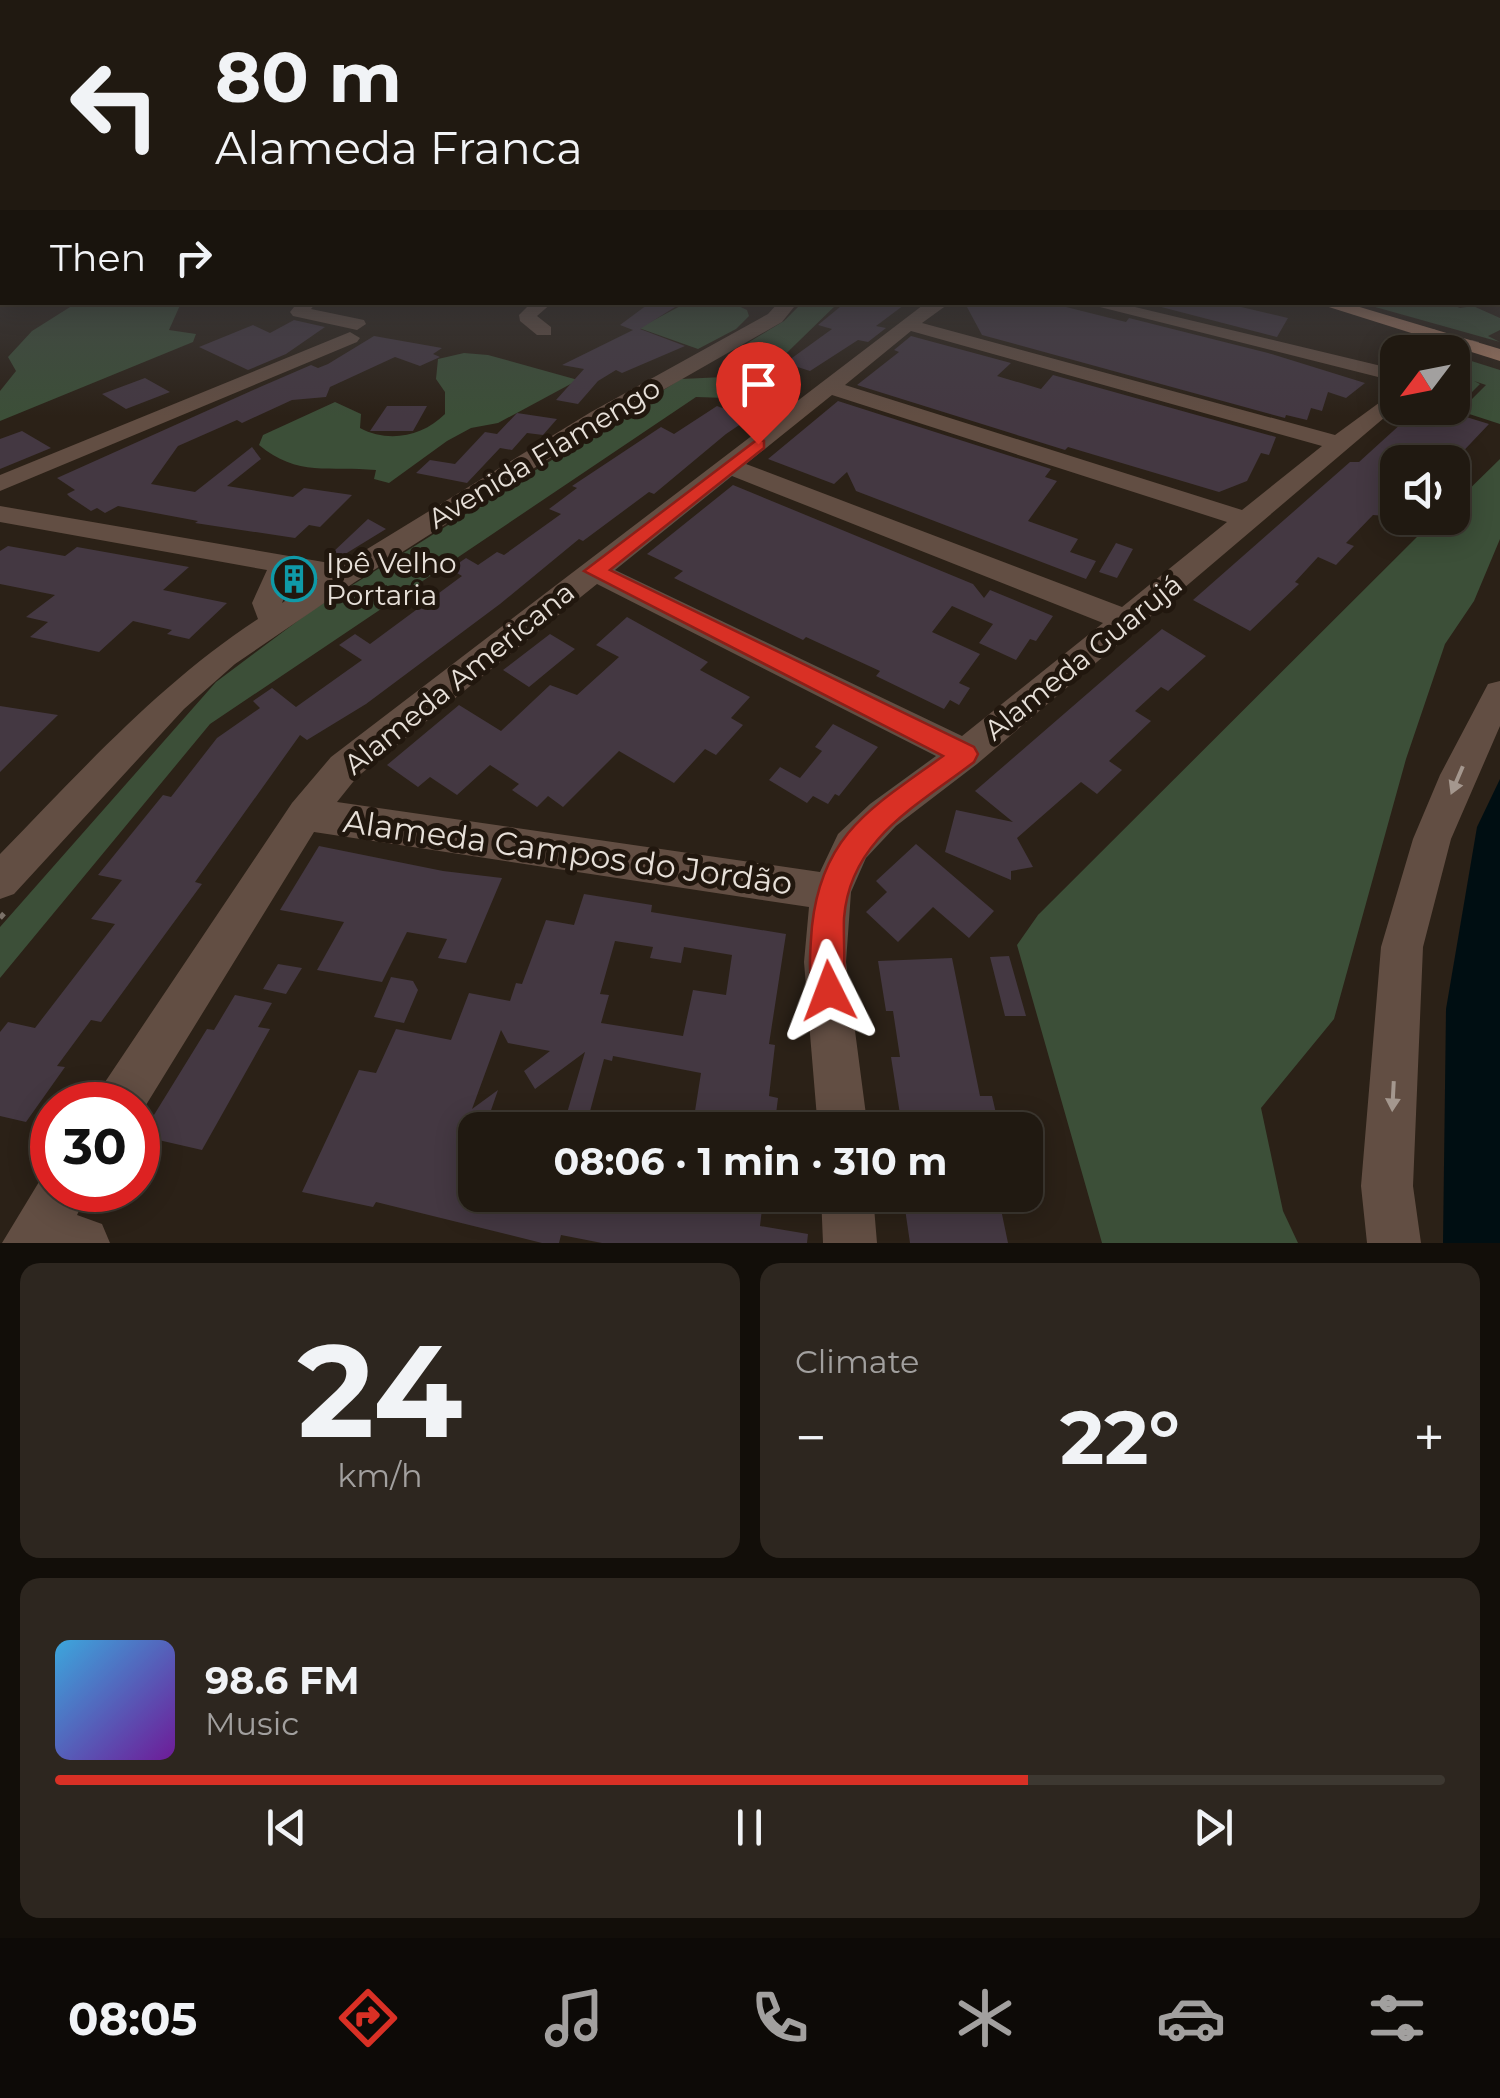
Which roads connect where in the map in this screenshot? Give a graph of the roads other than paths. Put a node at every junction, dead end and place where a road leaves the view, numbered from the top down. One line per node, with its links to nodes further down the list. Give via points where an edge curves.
1 (305, 305): 21 (street, via 299,312 353,330)
2 (540, 305): 9 (street, via 528,315)
3 (785, 305): 26 (street, Avenida Flamengo, via 774,318 756,318)
4 (938, 305): 8 (street, Alameda Americana)
5 (1102, 305): 16 (street)
6 (1332, 305): 10 (main road)
7 (1354, 305): 11 (main road)
8 (908, 325): 17 (street, Alameda Americana); 19 (street)
9 (544, 331)
10 (1434, 335)
11 (1436, 335)
12 (1470, 346): 13 (main road)
13 (1500, 346)
14 (1470, 347): 15 (main road)
15 (1500, 354)
16 (1380, 369)
17 (832, 388): 20 (street, Alameda Americana); 23 (street)
18 (1380, 410): 19 (street, Alameda Guarujá)
19 (1339, 443): 23 (street, Alameda Guarujá)
20 (729, 466): 25 (street, Alameda Americana); 28 (street)
21 (0, 484)
22 (0, 514): 24 (street)
23 (1249, 521): 28 (street, Alameda Guarujá)
24 (284, 564): 26 (street); 27 (street, via 267,602)
25 (594, 571): 30 (street); 31 (street, Alameda Americana, via 344,767)
26 (345, 575): 27 (street, Avenida Flamengo)
27 (274, 620): 32 (street, Avenida Flamengo, via 172,700)
28 (1128, 620): 30 (street, Alameda Guarujá)
29 (1500, 693): 38 (street, one-way to 38, via 1432,840 1402,947 1387,1186)
30 (964, 754): 33 (street, Alameda Guarujá, via 852,846)
31 (305, 814): 33 (street, Alameda Campos do Jordão); 34 (street, Alameda Americana)
32 (9, 882)
33 (831, 892): 35 (street, Alameda Guarujá, via 825,962)
34 (133, 1082)
35 (842, 1112)
36 (848, 1212): 37 (street)
37 (850, 1243)
38 (1394, 1243)

